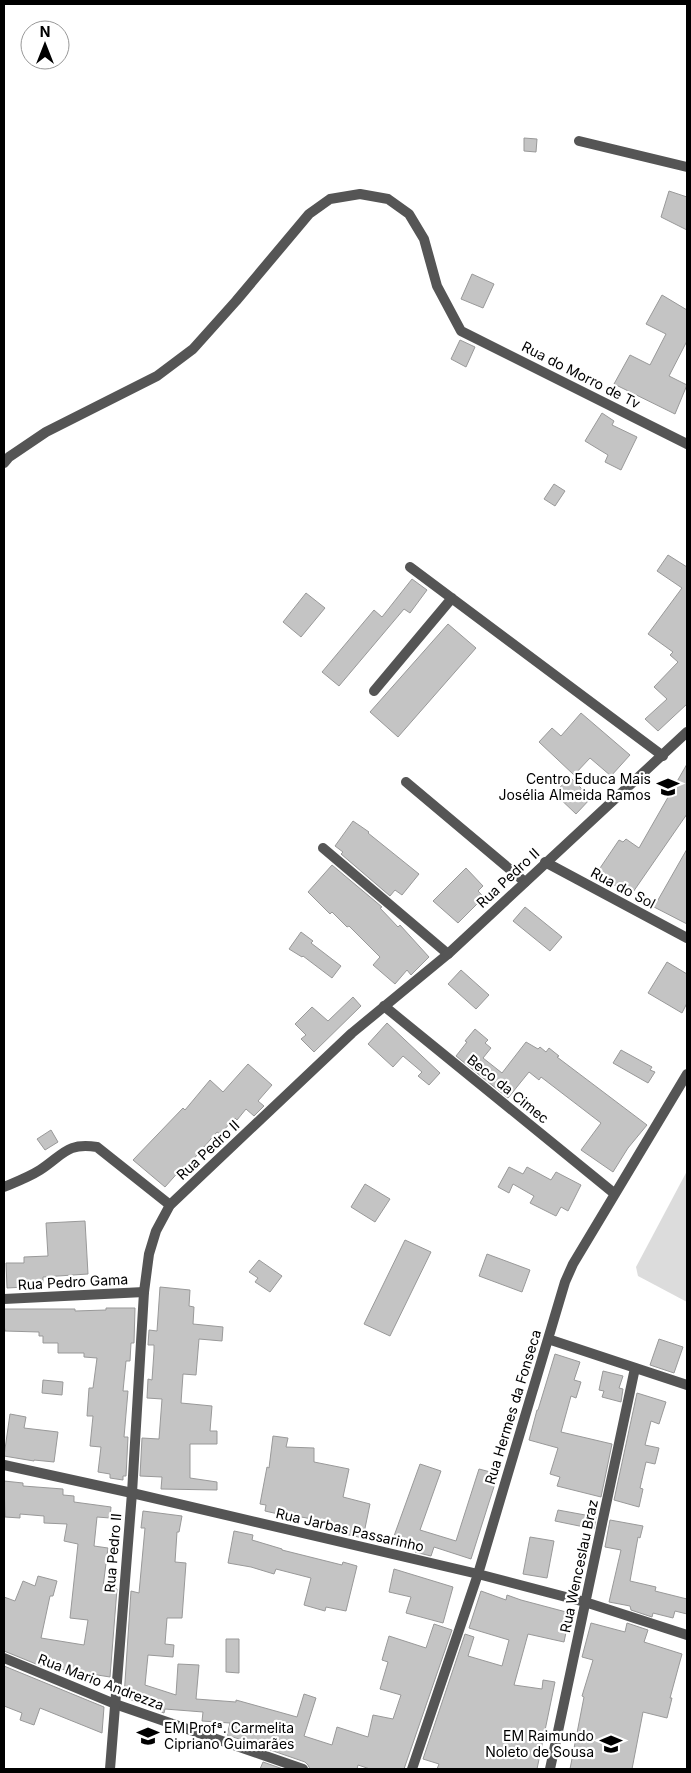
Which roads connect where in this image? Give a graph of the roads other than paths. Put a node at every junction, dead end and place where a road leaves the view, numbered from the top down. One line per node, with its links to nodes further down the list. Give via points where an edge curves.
1 (579, 141): 2 (street)
2 (687, 168)
3 (687, 444): 4 (street, Rua do Morro de Tv, via 461,331 437,286 424,239 409,214 388,199 360,194 330,199 309,214 193,349 157,376 46,432)
4 (4, 463)
5 (410, 567): 6 (street)
6 (452, 598): 7 (street); 9 (street)
7 (374, 691)
8 (687, 732): 9 (street, Rua Pedro II)
9 (663, 756): 12 (street, Rua Pedro II)
10 (406, 782): 13 (street)
11 (323, 848): 15 (street)
12 (545, 862): 13 (street, Rua Pedro II); 14 (street, Rua do Sol)
13 (525, 882): 15 (street, Rua Pedro II)
14 (687, 938)
15 (448, 954): 16 (street, Rua Pedro II)
16 (384, 1006): 19 (street, Beco da Cimec); 20 (street, Rua Pedro II)
17 (687, 1074): 19 (street, Rua Hermes da Fonseca)
18 (4, 1187): 20 (street, via 40,1170 67,1149 97,1147)
19 (615, 1194): 23 (street, Rua Hermes da Fonseca, via 564,1282)
20 (170, 1205): 21 (street, Rua Pedro II, via 156,1231 149,1254)
21 (144, 1292): 22 (street, Rua Pedro Gama); 27 (street, Rua Pedro II)
22 (4, 1299)
23 (548, 1339): 24 (street); 28 (street, Rua Hermes da Fonseca)
24 (635, 1368): 25 (street); 29 (street, Rua Wenceslau Braz)
25 (687, 1385)
26 (4, 1464): 27 (street, Rua Jarbas Passarinho)
27 (132, 1493): 28 (street, Rua Jarbas Passarinho); 32 (street, Rua Pedro II)
28 (478, 1574): 29 (street, Rua Jarbas Passarinho); 35 (street, Rua Hermes da Fonseca)
29 (585, 1602): 30 (street, Rua Jarbas Passarinho); 36 (street, Rua Wenceslau Braz)
30 (687, 1636)
31 (4, 1658): 32 (street, Rua Mario Andrezza)
32 (115, 1704): 33 (street, Rua Pedro II); 34 (street, Rua Mario Andrezza)
33 (110, 1769)
34 (303, 1769)
35 (412, 1769)
36 (550, 1769)

